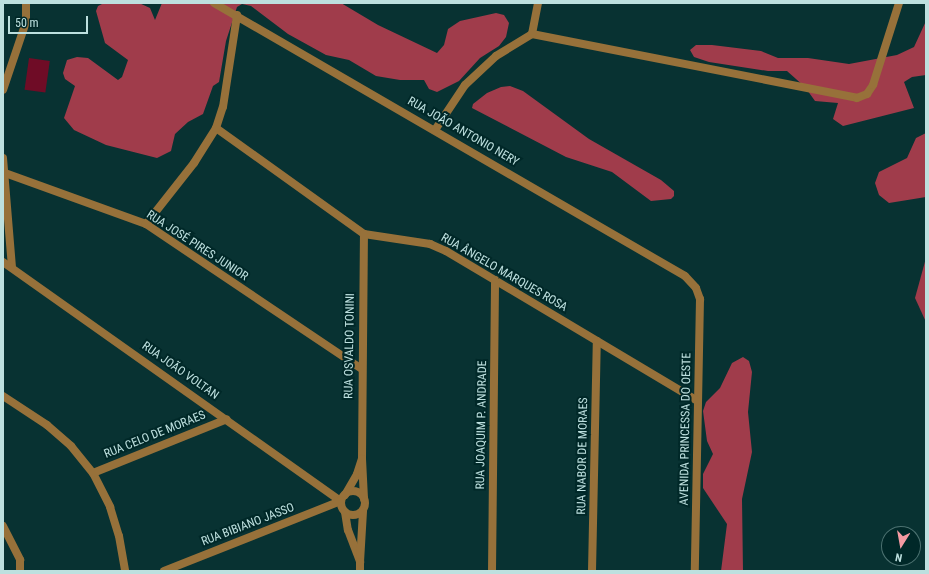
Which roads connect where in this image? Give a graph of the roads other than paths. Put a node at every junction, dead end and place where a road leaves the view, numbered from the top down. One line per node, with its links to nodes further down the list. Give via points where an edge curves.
1 (26, 3): 7 (street, via 26,22)
2 (214, 3): 5 (street, RUA JOÃO ANTONIO NERY)
3 (538, 3): 6 (street)
4 (899, 3): 6 (street, via 873,84 867,94 857,98)
5 (237, 15): 8 (street, via 223,107); 9 (street, RUA JOÃO ANTONIO NERY)
6 (532, 34): 9 (street, via 496,56 465,85)
7 (3, 90)
8 (216, 128): 12 (street, via 194,163); 13 (street, RUA ÂNGELO MARQUES ROSA)
9 (435, 130): 17 (street, RUA JOÃO ANTONIO NERY, via 685,276)
10 (3, 158): 11 (street)
11 (4, 173): 12 (street, RUA JOSÉ PIRES JUNIOR); 15 (street)
12 (146, 224): 19 (street, RUA JOSÉ PIRES JUNIOR)
13 (364, 234): 16 (street, RUA ÂNGELO MARQUES ROSA, via 430,244); 19 (street, RUA OSVALDO TONINI)
14 (3, 262): 15 (street, RUA JOÃO VOLTAN)
15 (12, 267): 22 (street, RUA JOÃO VOLTAN)
16 (495, 280): 18 (street, RUA ÂNGELO MARQUES ROSA); 35 (street, RUA JOAQUIM P. ANDRADE)
17 (696, 288): 21 (street, AVENIDA PRINCESSA DO OESTE, via 700,298)
18 (597, 341): 21 (street, RUA ÂNGELO MARQUES ROSA); 36 (street, RUA NABOR DE MORAES)
19 (362, 369): 23 (street, RUA OSVALDO TONINI)
20 (3, 396): 24 (street, via 46,425 71,446)
21 (698, 401): 37 (street, AVENIDA PRINCESSA DO OESTE)
22 (227, 418): 24 (street, RUA CELO DE MORAES); 25 (street, RUA JOÃO VOLTAN)
23 (362, 459): 25 (street, RUA OSVALDO TONINI, via 357,474); 26 (street, RUA OSVALDO TONINI)
24 (93, 473): 32 (street, via 110,507 119,536)
25 (343, 498): 26 (street, via 356,492); 28 (street, RUA OSVALDO TONINI); 33 (street, RUA BIBIANO JASSO)
26 (364, 499): 27 (street, RUA OSVALDO TONINI)
27 (363, 511): 28 (street, via 356,515); 30 (street, RUA OSVALDO TONINI)
28 (345, 512): 30 (street, RUA OSVALDO TONINI, via 348,530)
29 (3, 526): 31 (street, via 20,560)
30 (360, 562): 34 (street, RUA OSVALDO TONINI)
31 (20, 571)
32 (125, 571)
33 (164, 571)
34 (360, 571)
35 (492, 571)
36 (592, 571)
37 (695, 571)

